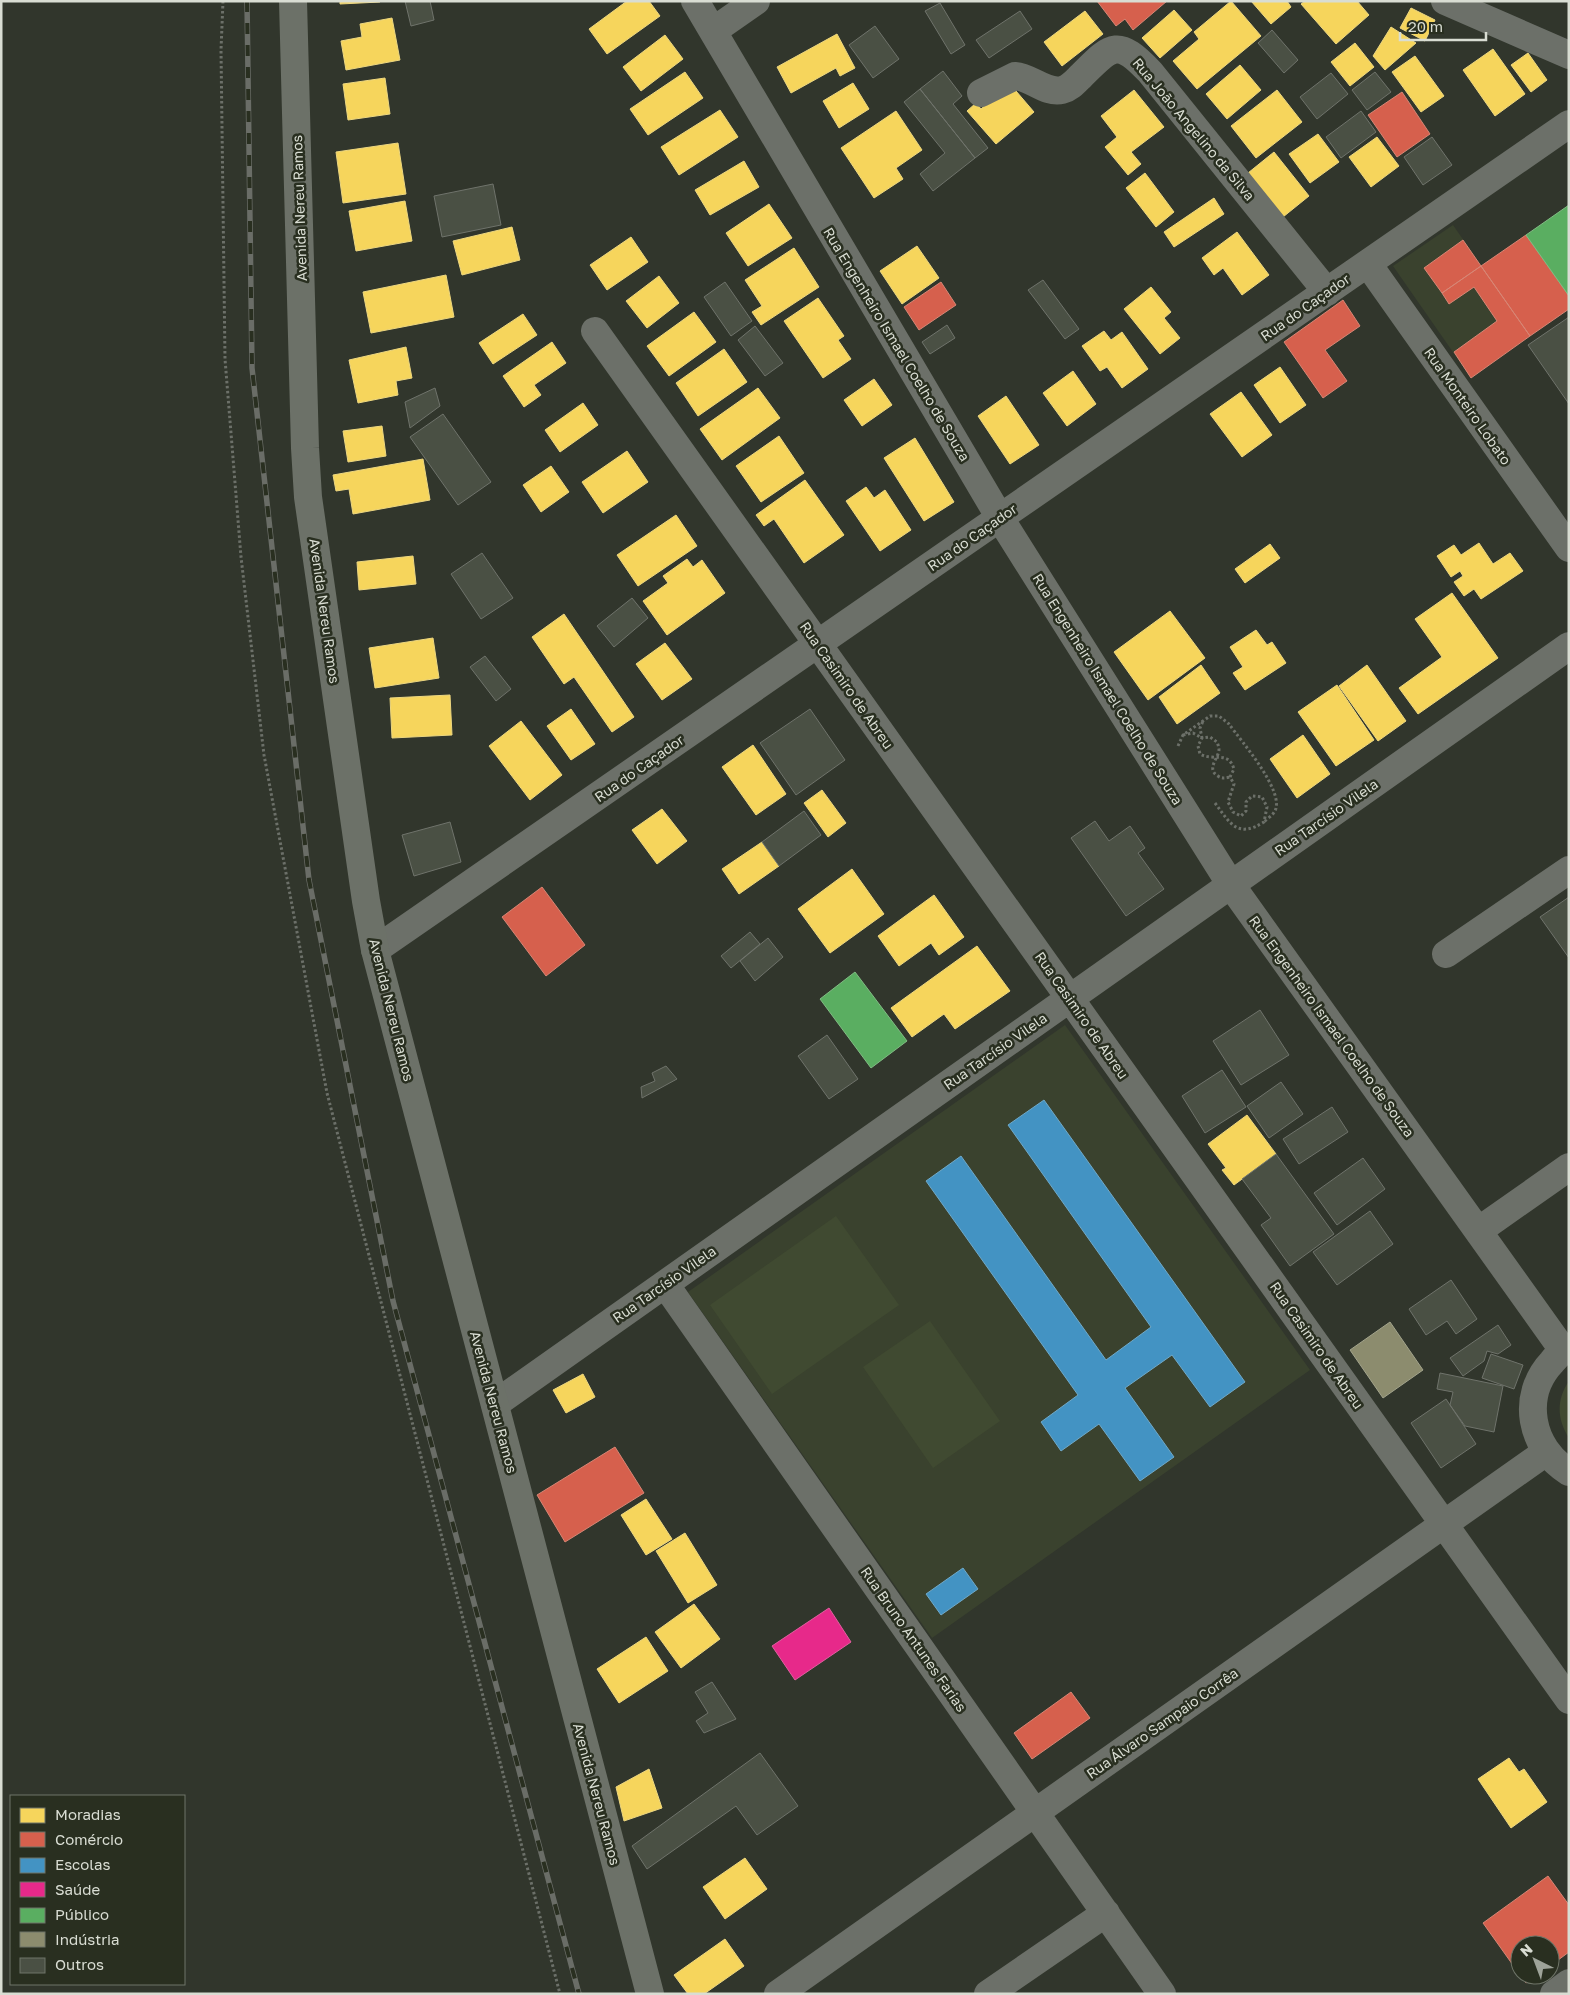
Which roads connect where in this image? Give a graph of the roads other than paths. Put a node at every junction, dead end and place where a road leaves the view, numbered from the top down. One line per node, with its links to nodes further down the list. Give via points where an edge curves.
1 (293, 1): 18 (main road, Avenida Nereu Ramos, via 308,497)
2 (695, 1): 5 (street, Rua Engenheiro Ismael Coelho de Souza)
3 (756, 1): 5 (street)
4 (1445, 1): 6 (street)
5 (713, 32): 12 (street, Rua Engenheiro Ismael Coelho de Souza)
6 (1569, 54)
7 (981, 93): 10 (street, Rua João Angelino da Silva, via 1015,76 1062,90 1070,87 1106,52 1120,49 1134,55)
8 (1569, 124): 9 (street, Rua do Caçador)
9 (1368, 264): 10 (street, Rua do Caçador); 13 (street, Rua Monteiro Lobato)
10 (1327, 292): 12 (street, Rua do Caçador)
11 (595, 331): 14 (street, Rua Casimiro de Abreu)
12 (1000, 518): 14 (street, Rua do Caçador); 17 (street, Rua Engenheiro Ismael Coelho de Souza)
13 (1569, 548)
14 (818, 644): 18 (street, Rua do Caçador); 20 (street, Rua Casimiro de Abreu)
15 (1569, 646): 17 (street, Rua Tarcísio Vilela)
16 (1569, 870): 19 (street)
17 (1231, 885): 20 (street, Rua Tarcísio Vilela); 22 (street, Rua Engenheiro Ismael Coelho de Souza)
18 (375, 950): 25 (main road, Avenida Nereu Ramos)
19 (1446, 954)
20 (1070, 998): 23 (street, Rua Tarcísio Vilela); 28 (street, Rua Casimiro de Abreu)
21 (1569, 1167): 22 (street)
22 (1478, 1231): 24 (street, Rua Engenheiro Ismael Coelho de Souza)
23 (665, 1284): 25 (street, Rua Tarcísio Vilela); 30 (street, Rua Bruno Antunes Farias)
24 (1566, 1349): 26 (street, via 1543,1372 1533,1400 1535,1429)
25 (495, 1404): 33 (main road, Avenida Nereu Ramos)
26 (1546, 1452): 27 (street); 28 (street, Rua Álvaro Sampaio Corrêa)
27 (1569, 1472)
28 (1444, 1524): 29 (street, Rua Casimiro de Abreu); 30 (street, Rua Álvaro Sampaio Corrêa)
29 (1569, 1700)
30 (1035, 1812): 31 (street, Rua Bruno Antunes Farias); 34 (street, Rua Álvaro Sampaio Corrêa)
31 (1106, 1913): 35 (street); 36 (street, Rua Bruno Antunes Farias)
32 (1569, 1983): 37 (street)
33 (650, 1994)
34 (778, 1994)
35 (988, 1994)
36 (1162, 1994)
37 (1554, 1994)

